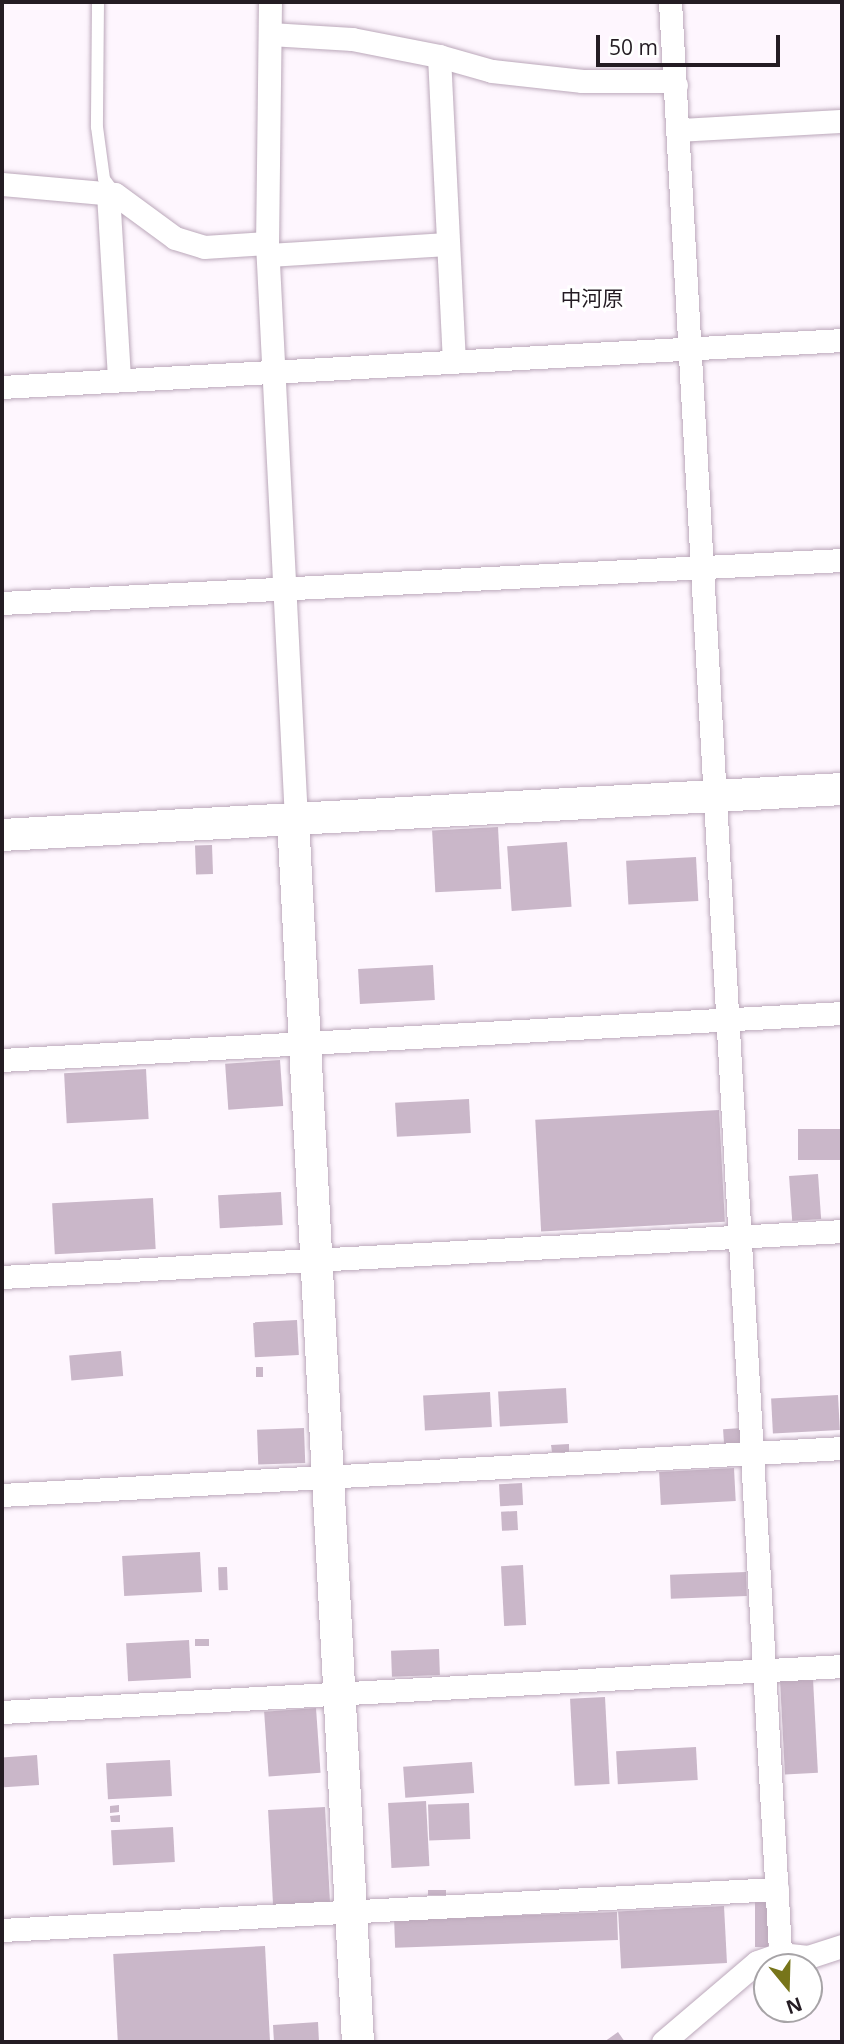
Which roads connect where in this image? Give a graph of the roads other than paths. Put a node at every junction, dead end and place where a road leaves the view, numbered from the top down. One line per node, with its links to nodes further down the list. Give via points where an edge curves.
1 (98, 2): 10 (lane, via 97,137 104,179)
2 (270, 2): 4 (street)
3 (670, 2): 6 (street)
4 (270, 34): 5 (street, via 352,39); 12 (street)
5 (439, 56): 6 (street, via 492,71 582,81 669,80); 11 (street)
6 (676, 85): 8 (street)
7 (842, 121): 8 (street)
8 (679, 130): 14 (street)
9 (2, 184): 10 (street)
10 (112, 194): 12 (street, via 175,238 204,247); 17 (street)
11 (448, 244): 12 (street); 15 (street)
12 (267, 249): 16 (street)
13 (842, 340): 14 (street)
14 (691, 348): 15 (street); 20 (street)
15 (454, 362): 16 (street)
16 (274, 372): 17 (street); 21 (street)
17 (119, 380): 18 (street)
18 (2, 387)
19 (842, 560): 20 (street)
20 (704, 568): 21 (street); 24 (street)
21 (285, 587): 22 (street); 25 (street)
22 (2, 603)
23 (842, 789): 24 (street)
24 (715, 796): 25 (street); 28 (street)
25 (294, 819): 26 (street); 29 (street)
26 (2, 835)
27 (842, 1013): 28 (street)
28 (729, 1020): 29 (street); 32 (street)
29 (305, 1043): 30 (street); 33 (street)
30 (2, 1060)
31 (842, 1231): 32 (street)
32 (741, 1237): 33 (street); 36 (street)
33 (316, 1259): 34 (street); 37 (street)
34 (2, 1277)
35 (842, 1448): 36 (street)
36 (754, 1453): 37 (street); 40 (street)
37 (328, 1477): 38 (street); 41 (street)
38 (2, 1495)
39 (842, 1666): 40 (street)
40 (765, 1670): 41 (street); 43 (street)
41 (340, 1694): 42 (street); 44 (street)
42 (2, 1712)
43 (778, 1889): 44 (street); 47 (street)
44 (351, 1912): 45 (street); 50 (street)
45 (2, 1930)
46 (842, 1946): 48 (street)
47 (780, 1953)
48 (820, 1953)
49 (753, 1965): 51 (street)
50 (358, 2042)
51 (663, 2042)

